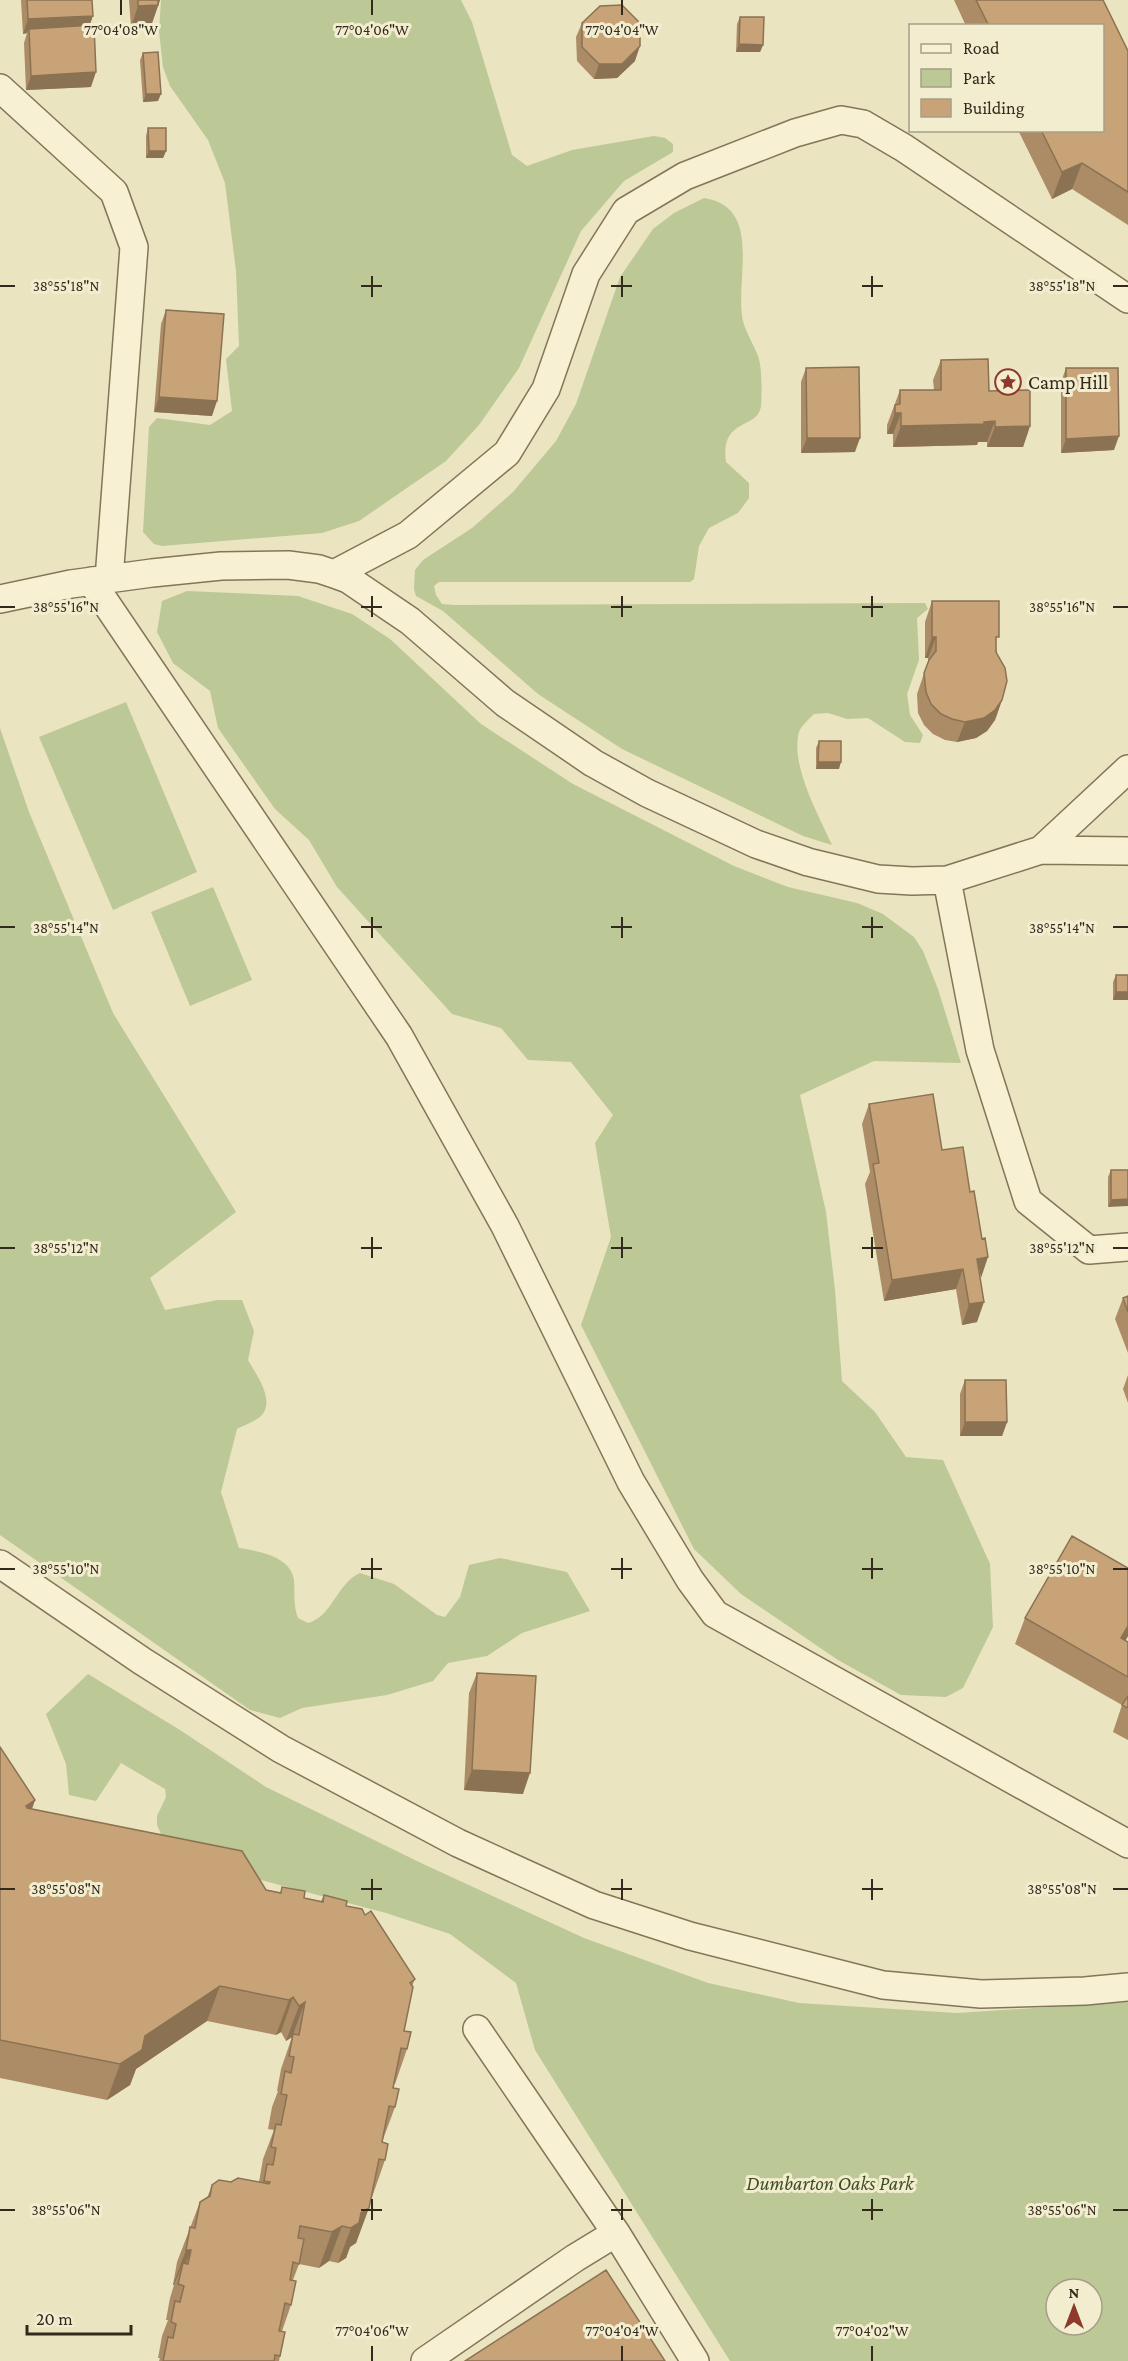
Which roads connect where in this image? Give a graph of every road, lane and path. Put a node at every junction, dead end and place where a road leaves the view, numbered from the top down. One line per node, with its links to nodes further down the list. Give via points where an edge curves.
1 (0, 88): 4 (street, via 114,192 134,247)
2 (1128, 299): 3 (street, via 863,124 841,120 795,134 685,176 626,211 586,274 546,388 507,453 408,535)
3 (334, 574): 4 (street, via 288,565 221,566); 9 (street, via 348,579 410,621 543,730 668,804 756,844 808,862 878,879)
4 (100, 580): 5 (street); 12 (street, via 399,1036 505,1226 631,1482 715,1614)
5 (0, 600)
6 (1128, 769): 7 (street)
7 (1041, 850): 8 (street); 9 (street)
8 (1128, 851)
9 (947, 880): 10 (street, via 980,1050 1028,1201 1089,1250)
10 (1128, 1247)
11 (0, 1564): 13 (street, via 142,1661 282,1749 458,1844 594,1905 690,1936 883,1985 981,1994)
12 (1128, 1844)
13 (1128, 1988)
14 (477, 2029): 15 (street)
15 (616, 2233): 16 (street); 17 (street)
16 (424, 2361)
17 (695, 2361)

